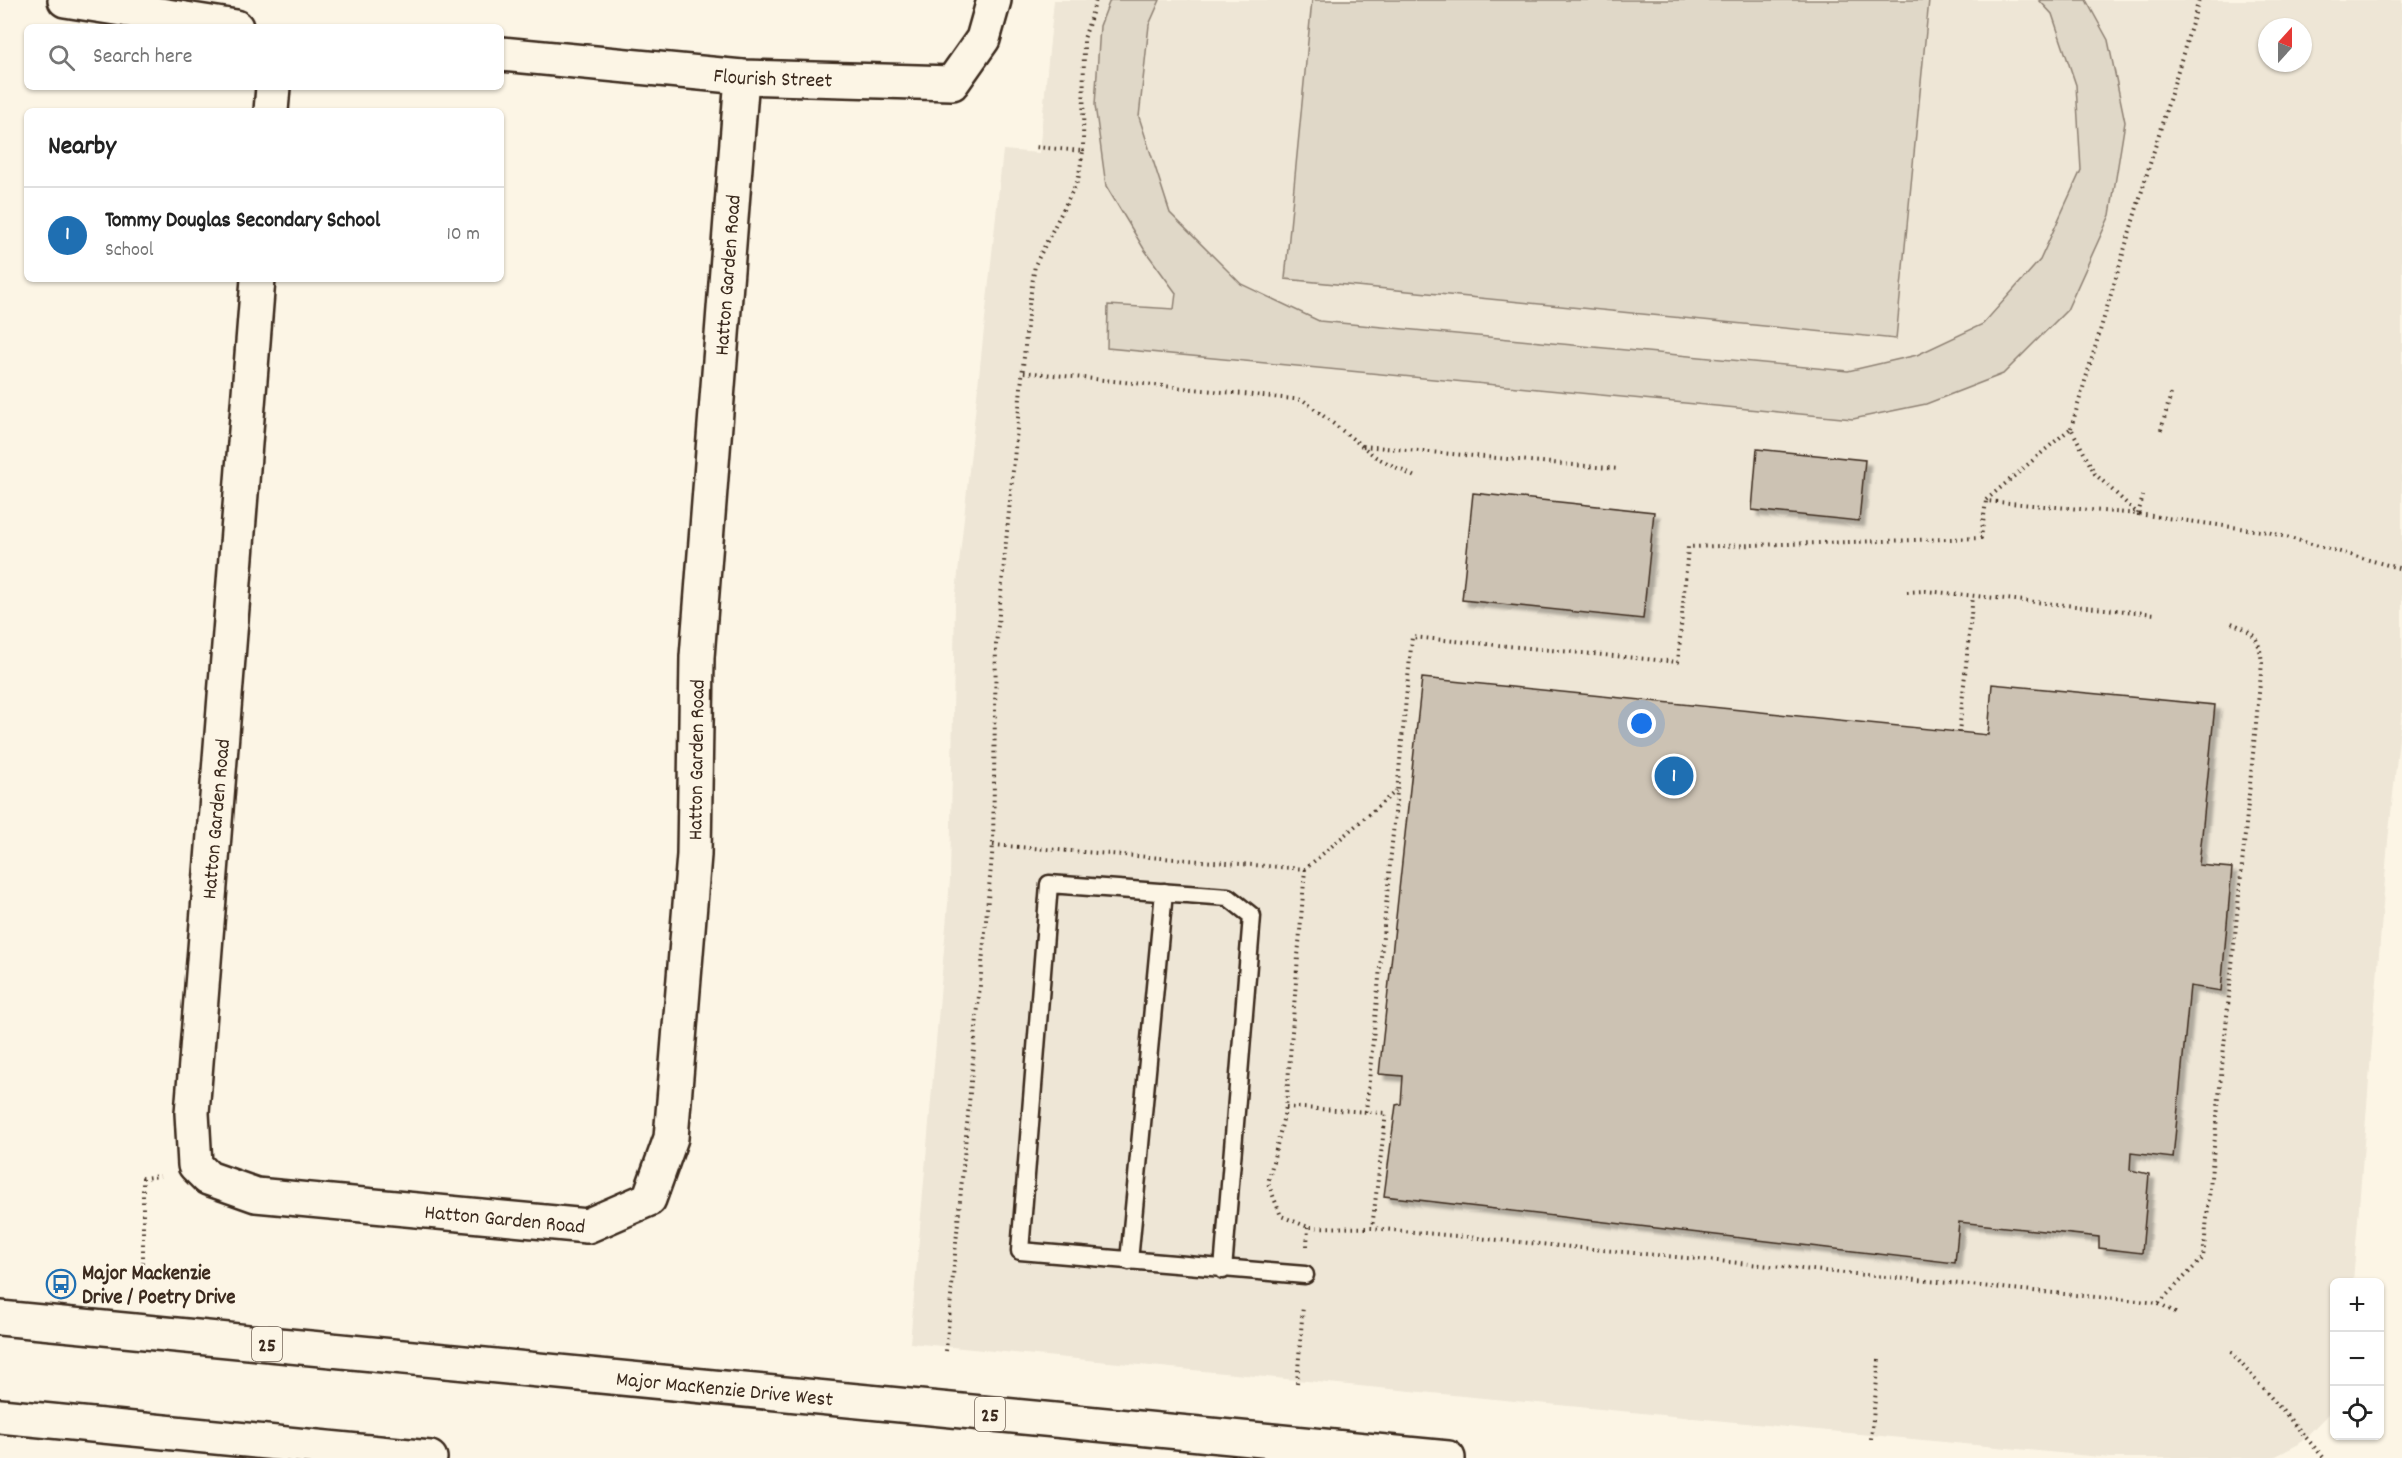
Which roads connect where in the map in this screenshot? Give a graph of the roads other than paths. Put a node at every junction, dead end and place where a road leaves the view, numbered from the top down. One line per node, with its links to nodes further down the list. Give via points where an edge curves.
1 (65, 0): 3 (street)
2 (994, 0): 5 (street, Flourish Street, via 983,39 952,83)
3 (217, 24)
4 (504, 54): 5 (street, Flourish Street)
5 (742, 77): 8 (street, Hatton Garden Road, via 697,657 693,866 671,1138 649,1199 587,1226 256,1195 208,1178 195,1165 192,1113)
6 (273, 90): 7 (street)
7 (271, 108)
8 (258, 282)
9 (1164, 892): 10 (lane); 10 (lane, via 1049,884 1020,1251); 11 (lane, via 1228,897 1252,916)
10 (1129, 1261): 11 (lane)
11 (1223, 1270): 12 (lane)
12 (1305, 1275)
13 (0, 1318): 16 (street, Major MacKenzie Drive West / 25)
14 (0, 1416): 15 (street)
15 (430, 1458)
16 (1448, 1458)

